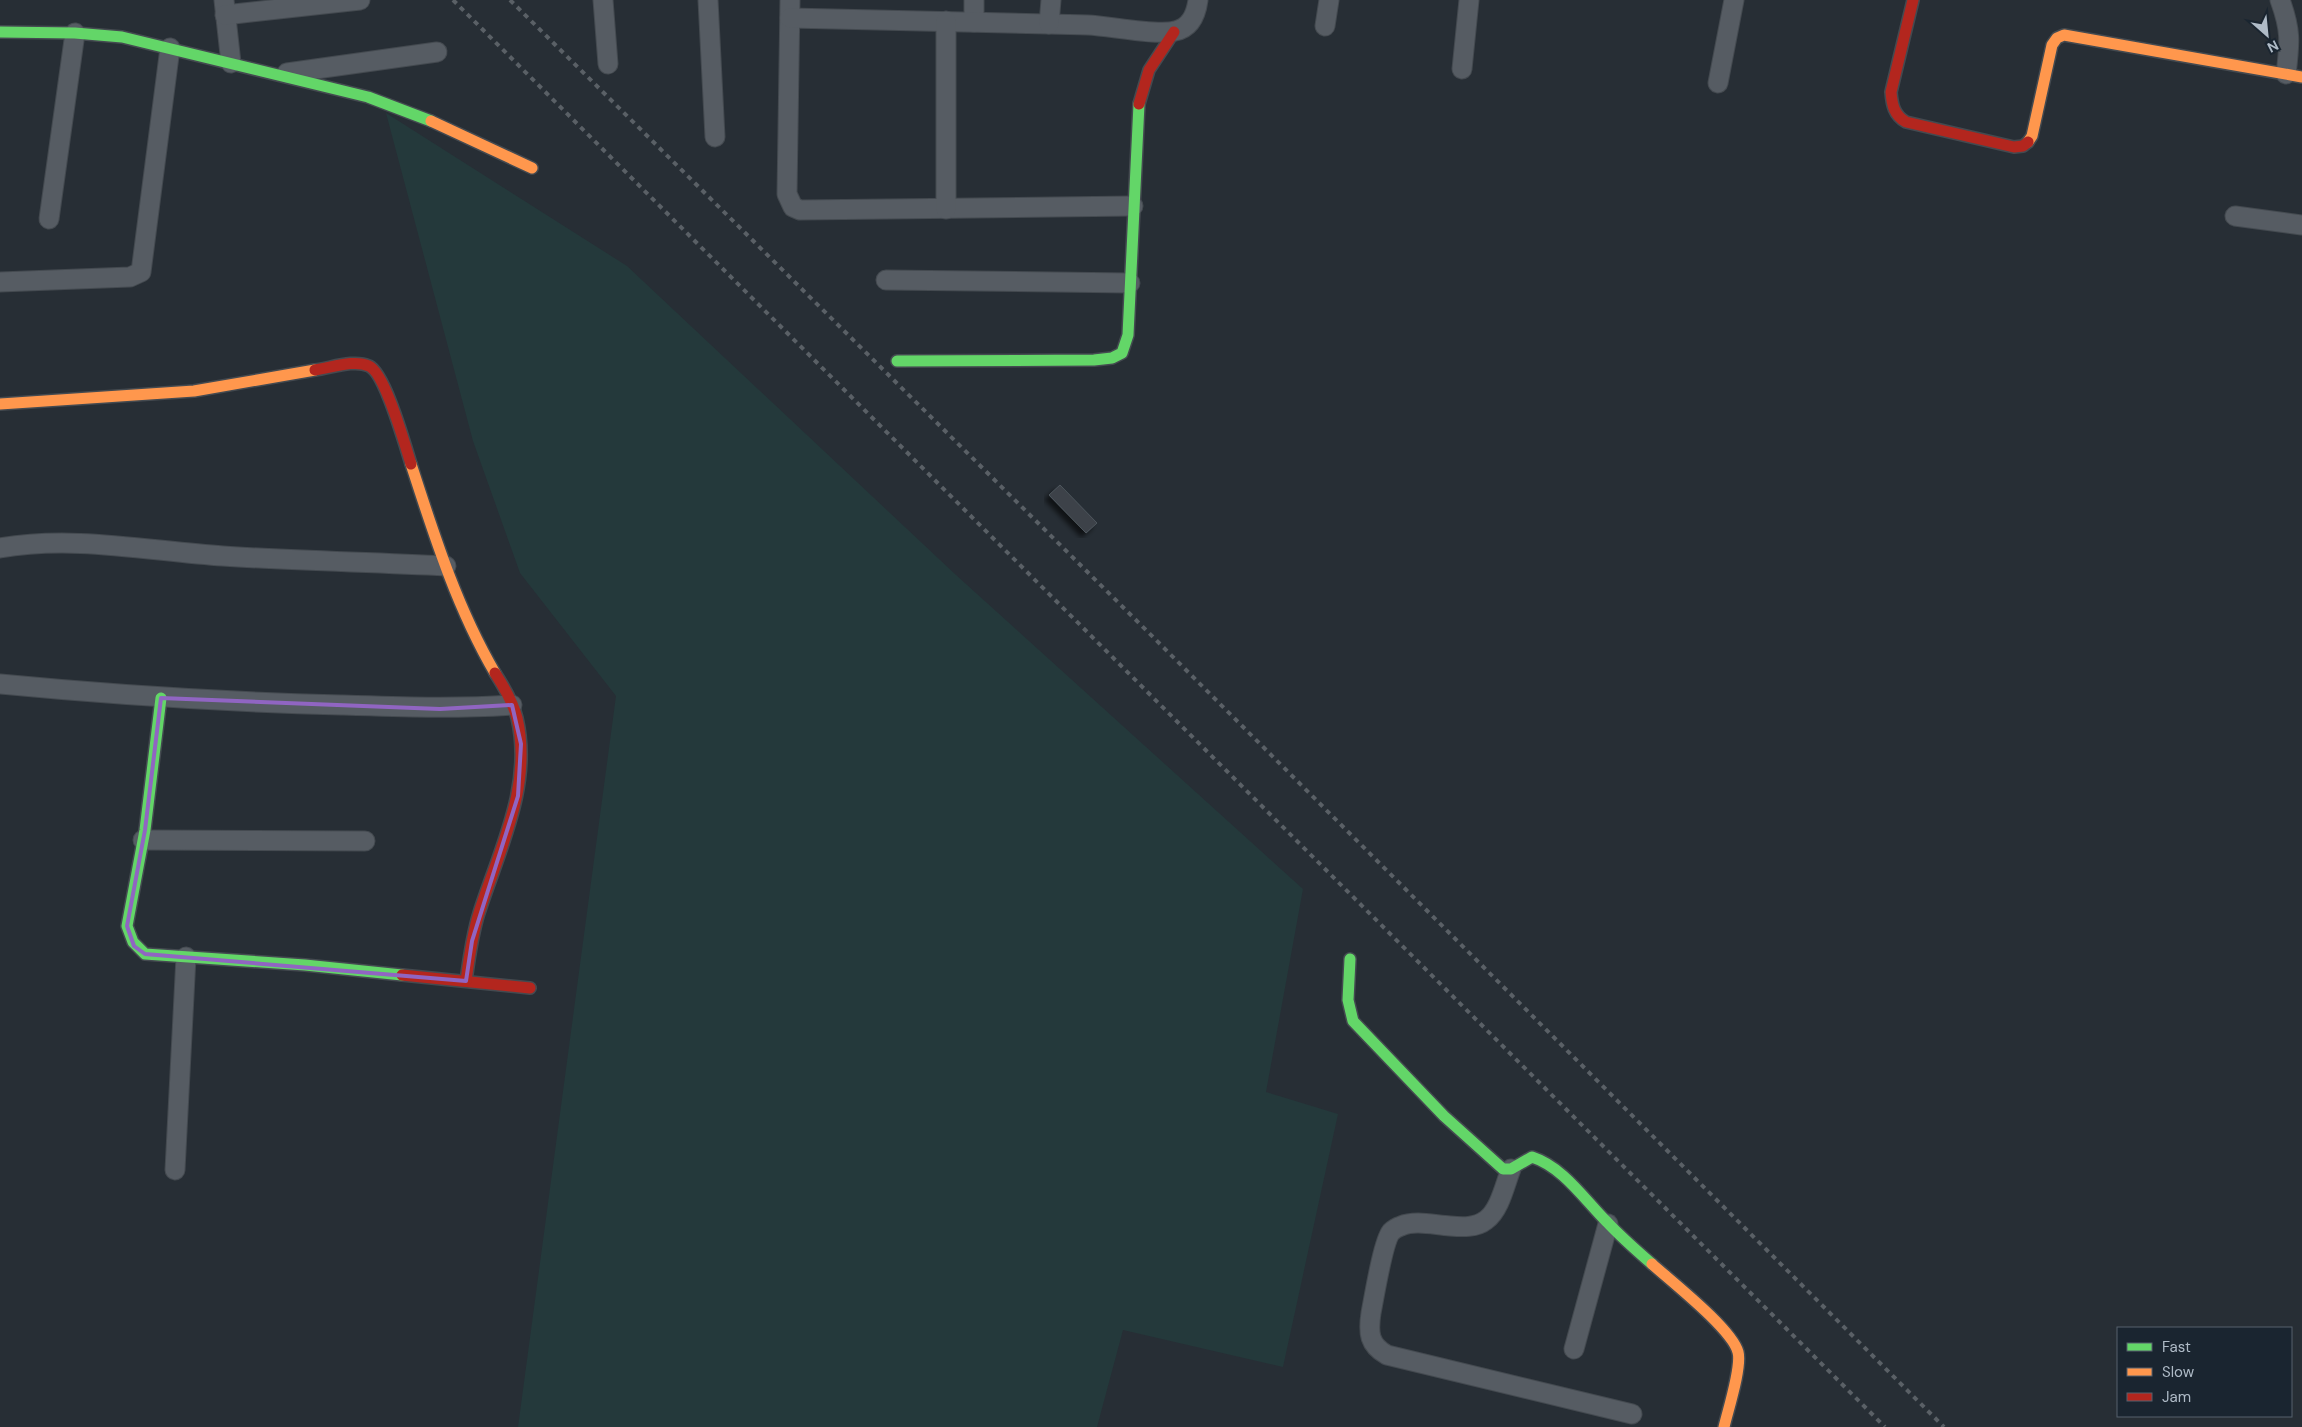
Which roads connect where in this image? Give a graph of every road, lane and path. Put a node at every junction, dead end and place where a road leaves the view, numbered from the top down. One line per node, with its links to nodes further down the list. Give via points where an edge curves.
1 (360, 0): 12 (street)
2 (603, 0): 24 (street)
3 (708, 0): 29 (street)
4 (974, 0): 15 (street)
5 (1051, 0): 16 (street)
6 (1198, 0): 19 (street, via 1192,20 1186,28)
7 (1329, 0): 17 (street)
8 (1469, 0): 25 (street)
9 (1734, 0): 28 (street)
10 (1913, 0): 27 (street, via 1891,92 1896,117 2014,147 2028,144 2032,136 2052,45 2064,34)
11 (2280, 0): 27 (street, via 2289,28)
12 (224, 8): 23 (street)
13 (790, 9): 14 (street); 32 (street, via 787,194 793,207 800,210)
14 (946, 21): 15 (street); 32 (street)
15 (974, 22): 16 (street)
16 (1049, 24): 19 (street)
17 (1324, 26)
18 (0, 32): 20 (street)
19 (1174, 32): 31 (street, via 1152,60 1142,84 1137,115)
20 (75, 33): 21 (street, via 122,37); 34 (street)
21 (170, 48): 23 (street); 37 (street, via 141,272 130,278)
22 (437, 52): 26 (street)
23 (231, 62): 26 (street)
24 (608, 64)
25 (1462, 69)
26 (278, 74): 30 (street, via 368,98 420,116)
27 (2294, 75)
28 (1718, 83)
29 (715, 137)
30 (532, 168)
31 (1133, 206): 32 (street); 38 (street)
32 (946, 208)
33 (2234, 216): 35 (street)
34 (49, 220)
35 (2302, 225)
36 (886, 280): 38 (street)
37 (0, 282)
38 (1130, 283): 39 (street, via 1127,344 1122,353 1112,358)
39 (897, 361)
40 (0, 404): 42 (street, via 194,391 358,363 370,366 378,374 393,408)
41 (0, 548): 42 (street, via 25,543 68,543 222,556)
42 (446, 566): 45 (street, via 480,647)
43 (0, 684): 44 (street)
44 (161, 698): 45 (street, via 440,709); 46 (street)
45 (512, 705): 50 (street, via 521,744 518,796 502,852 478,915)
46 (144, 840): 47 (street); 48 (street, via 127,926 128,938 145,954)
47 (365, 841)
48 (186, 957): 50 (street); 53 (street)
49 (1350, 960): 52 (street, via 1350,1013 1358,1029 1484,1154 1503,1169)
50 (466, 981): 51 (street)
51 (530, 988)
52 (1511, 1169): 54 (street, via 1532,1157 1544,1161 1559,1172); 56 (street, via 1495,1210 1487,1220 1474,1226 1458,1227 1413,1223 1391,1232 1371,1315 1371,1338 1376,1349 1387,1355)
53 (175, 1170)
54 (1608, 1224): 55 (street); 57 (street, via 1733,1342 1739,1363)
55 (1574, 1349)
56 (1632, 1414)
57 (1724, 1427)

